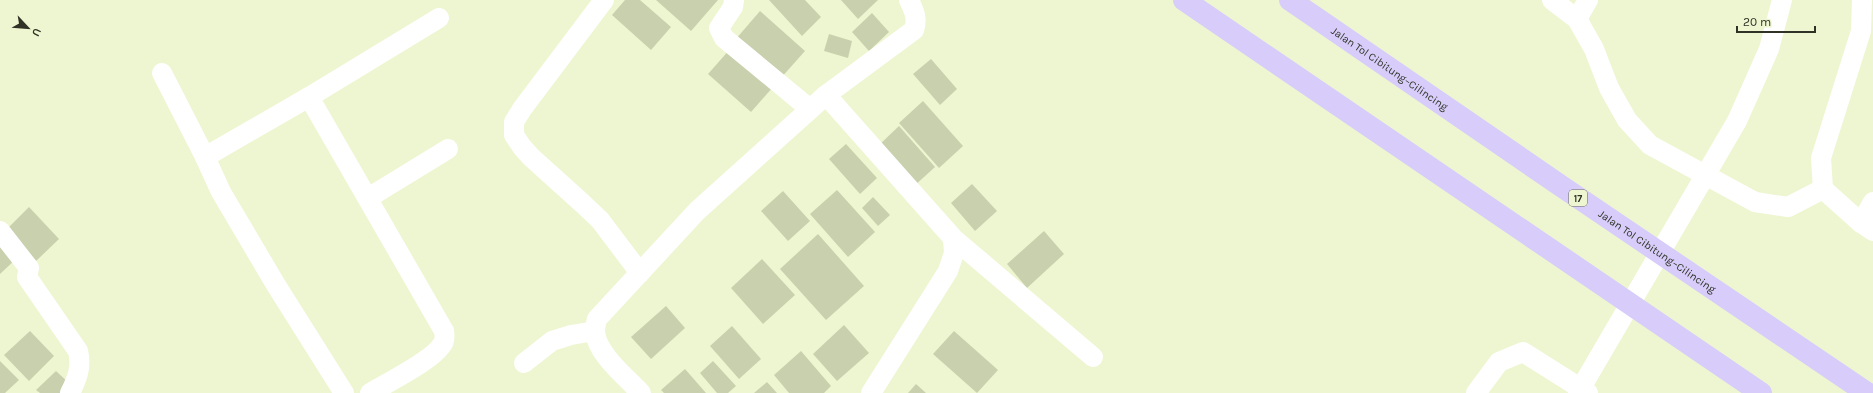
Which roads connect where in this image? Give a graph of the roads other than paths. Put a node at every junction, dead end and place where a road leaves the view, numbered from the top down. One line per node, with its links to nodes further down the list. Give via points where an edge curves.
1 (604, 0): 24 (street, via 522,109 514,122 514,135 531,157 600,220)
2 (734, 0): 15 (street, via 733,7 719,28 720,33)
3 (909, 0): 13 (street, via 916,15 914,30)
4 (1184, 0): 36 (highway)
5 (1290, 0): 37 (highway, Jalan Tol Cibitung–Cilincing / 17)
6 (1552, 0): 11 (street)
7 (1588, 0): 11 (street)
8 (1782, 0): 34 (street, via 1769,49 1738,121)
9 (1862, 0): 18 (street, via 1861,31 1821,158)
10 (439, 18): 14 (street)
11 (1577, 19): 18 (street, via 1627,120 1650,145 1755,202 1788,207)
12 (162, 73): 17 (street)
13 (826, 95): 15 (street); 23 (street)
14 (309, 97): 17 (street); 19 (street)
15 (810, 109): 24 (street, via 697,211)
16 (448, 149): 19 (street)
17 (205, 157): 29 (street, via 221,192 276,286)
18 (1823, 189): 21 (street)
19 (368, 198): 30 (street, via 438,317 445,339 441,347 428,358)
20 (1873, 202): 21 (street)
21 (1867, 227)
22 (0, 231): 28 (street, via 30,268 27,277 78,351 78,376)
23 (953, 238): 26 (street); 32 (street, via 954,253 948,271)
24 (640, 273): 25 (street, via 597,320)
25 (595, 331): 27 (street, via 552,341); 31 (street, via 605,355)
26 (1093, 357)
27 (524, 363)
28 (70, 393)
29 (344, 393)
30 (370, 393)
31 (641, 393)
32 (871, 393)
33 (1476, 393): 35 (street, via 1499,362 1524,352)
34 (1578, 393)
35 (1588, 393)
36 (1761, 393)
37 (1867, 393)

